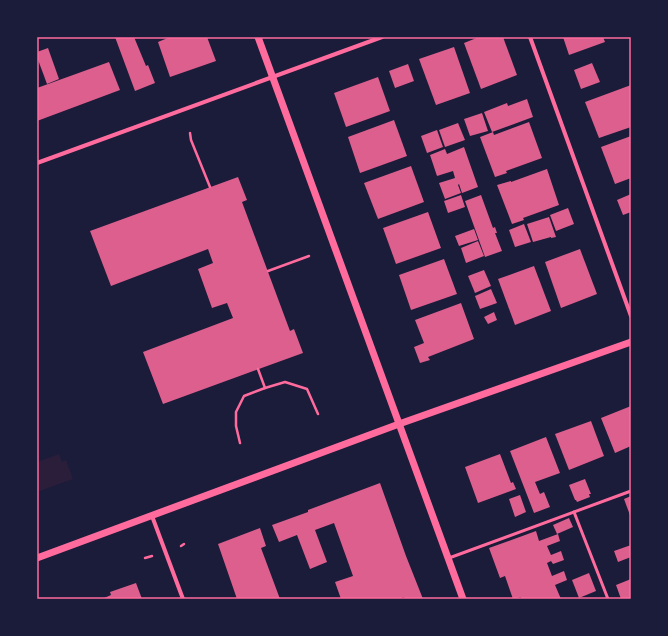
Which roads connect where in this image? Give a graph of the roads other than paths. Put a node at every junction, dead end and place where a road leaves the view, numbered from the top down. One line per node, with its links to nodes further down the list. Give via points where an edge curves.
1 (258, 37): 4 (street)
2 (382, 37): 4 (street)
3 (530, 37): 6 (street)
4 (272, 77): 5 (street); 8 (street)
5 (37, 163)
6 (631, 316)
7 (631, 342): 8 (street)
8 (399, 424): 11 (street); 13 (street)
9 (631, 491): 10 (lane)
10 (574, 512): 13 (lane); 16 (lane)
11 (152, 516): 12 (street); 14 (street)
12 (37, 558)
13 (448, 559): 15 (street)
14 (183, 599)
15 (463, 599)
16 (608, 599)

